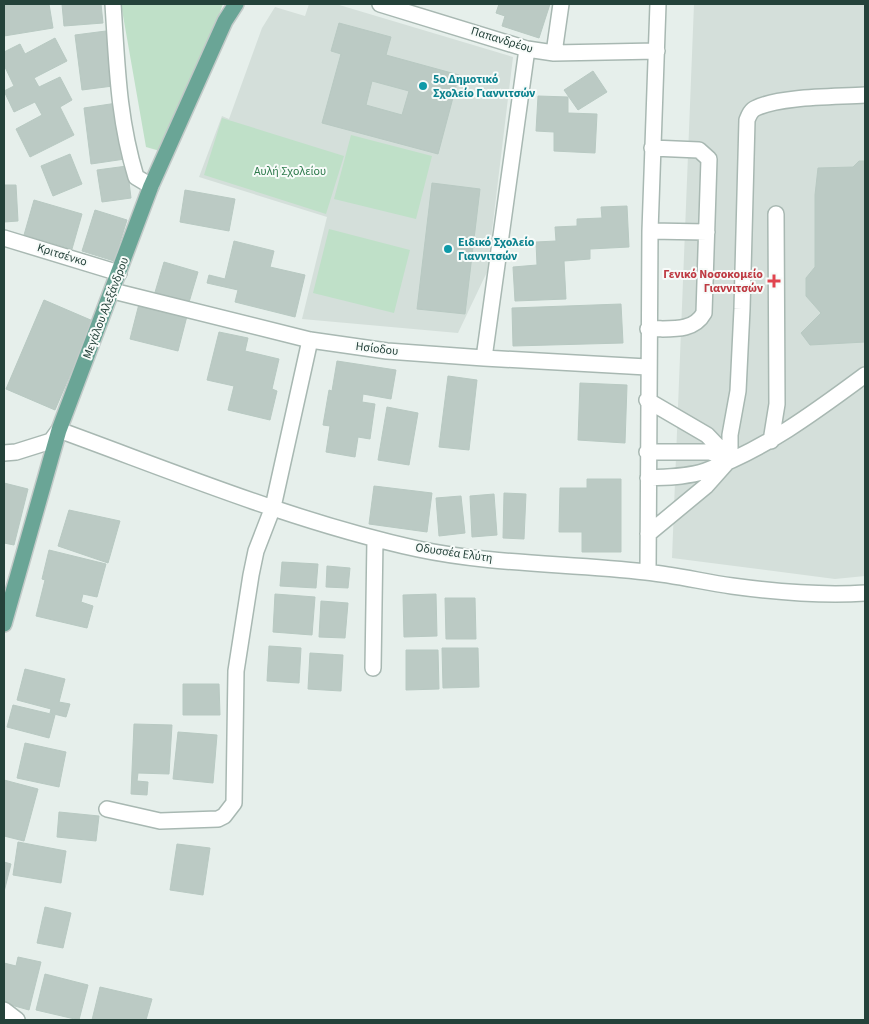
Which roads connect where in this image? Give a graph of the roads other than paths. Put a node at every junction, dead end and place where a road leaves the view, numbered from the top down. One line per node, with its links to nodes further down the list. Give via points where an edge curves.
1 (113, 4): 11 (street, via 119,107 127,148 136,177)
2 (236, 4): 11 (main road, Μεγάλου Αλεξάνδρου, via 225,21)
3 (380, 4): 6 (street, Παπανδρέου)
4 (561, 4): 8 (street)
5 (658, 4): 7 (street)
6 (527, 49): 8 (street, Παπανδρέου); 20 (street)
7 (657, 51): 8 (street, Παπανδρέου); 10 (street)
8 (554, 53)
9 (865, 95): 28 (street, via 783,101 754,108 746,120 742,309 738,392 730,435)
10 (652, 148): 13 (street); 14 (street, via 699,150 707,155)
11 (152, 186): 16 (main road, Μεγάλου Αλεξάνδρου)
12 (776, 214): 25 (street, via 777,404)
13 (650, 231): 14 (street); 18 (street)
14 (707, 232): 18 (street, via 706,307 700,320 689,327)
15 (4, 238): 16 (street, Κριτσένκο)
16 (119, 273): 17 (main road, Μεγάλου Αλεξάνδρου)
17 (113, 290): 19 (street, Ησίοδου); 24 (main road, Μεγάλου Αλεξάνδρου)
18 (648, 329): 21 (street)
19 (310, 340): 20 (street, Ησίοδου, via 387,351); 30 (street)
20 (484, 358): 21 (street, Ησίοδου)
21 (647, 367): 23 (street)
22 (865, 375): 25 (street)
23 (647, 400): 26 (street); 28 (street, via 707,435)
24 (59, 430): 27 (street, via 51,441); 30 (street, Οδυσσέα Ελύτη); 35 (main road, Μεγάλου Αλεξάνδρου)
25 (771, 441): 28 (street)
26 (648, 452): 28 (street, via 710,452); 29 (street)
27 (4, 453)
28 (730, 459): 29 (street, via 704,471); 31 (street, via 706,486)
29 (648, 478): 31 (street)
30 (273, 507): 32 (street, Οδυσσέα Ελύτη); 37 (street, via 256,551 238,659 231,810 218,819 171,822)
31 (648, 534): 33 (street)
32 (375, 539): 33 (street, Οδυσσέα Ελύτη, via 464,556); 36 (street)
33 (648, 572): 34 (street, Οδυσσέα Ελύτη, via 732,586 810,593)
34 (865, 593)
35 (4, 624)
36 (372, 668)
37 (107, 809)
38 (4, 1010): 39 (street)
39 (17, 1020)

